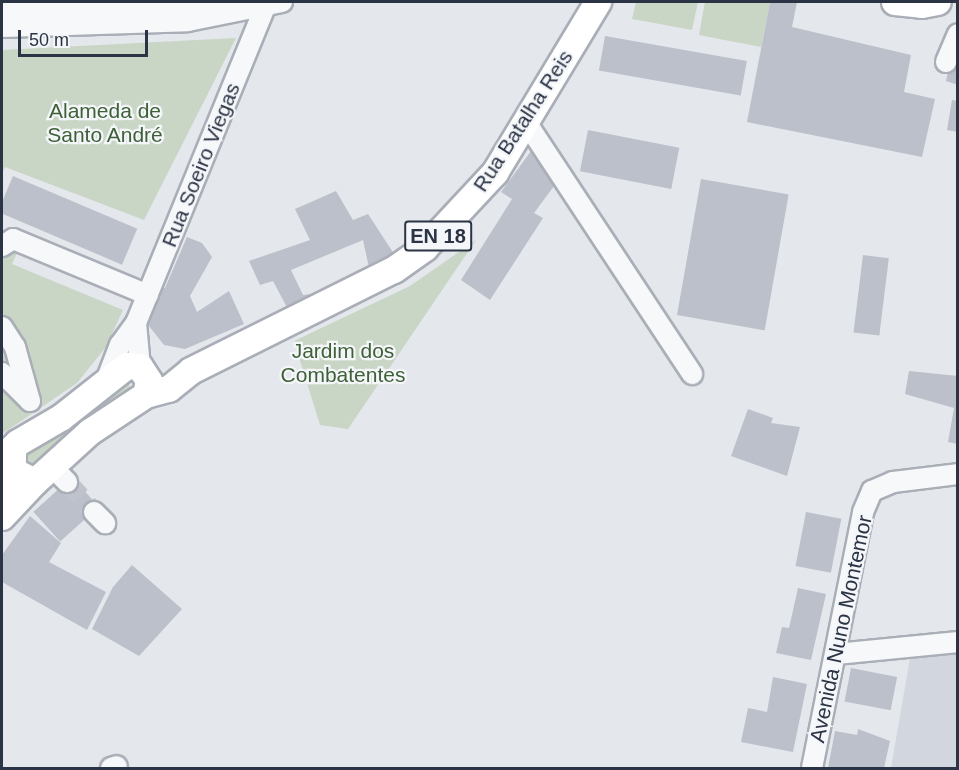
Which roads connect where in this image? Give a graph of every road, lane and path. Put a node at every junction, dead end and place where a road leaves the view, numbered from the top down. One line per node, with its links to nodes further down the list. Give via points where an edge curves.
1 (895, 2): 2 (main road, via 922,6)
2 (938, 2)
3 (271, 3): 5 (street, via 189,2); 6 (street, via 188,21); 11 (street, Rua Soeiro Viegas)
4 (598, 3): 9 (main road, Rua Batalha Reis / EN 18)
5 (2, 10)
6 (2, 27)
7 (957, 34): 8 (street)
8 (946, 62)
9 (526, 122): 15 (street); 16 (main road, Rua Batalha Reis / EN 18, via 461,213 417,253 324,307 191,371)
10 (2, 246): 11 (street, via 13,239)
11 (147, 295): 12 (street, Rua Soeiro Viegas)
12 (136, 323): 16 (street, Rua Soeiro Viegas); 17 (street, Rua Soeiro Viegas, via 120,345)
13 (2, 327): 14 (street, via 15,347 30,401)
14 (2, 373)
15 (692, 374)
16 (143, 378): 17 (main road, EN 18, via 128,366); 18 (main road, EN 18, via 90,432)
17 (106, 381): 18 (main road, EN 18)
18 (22, 470): 20 (main road, EN 18)
19 (957, 474): 22 (street, Avenida Nuno Montemor, via 893,482 872,491 863,512)
20 (2, 517)
21 (957, 642): 22 (street)
22 (836, 654): 23 (street, Avenida Nuno Montemor)
23 (812, 768)

